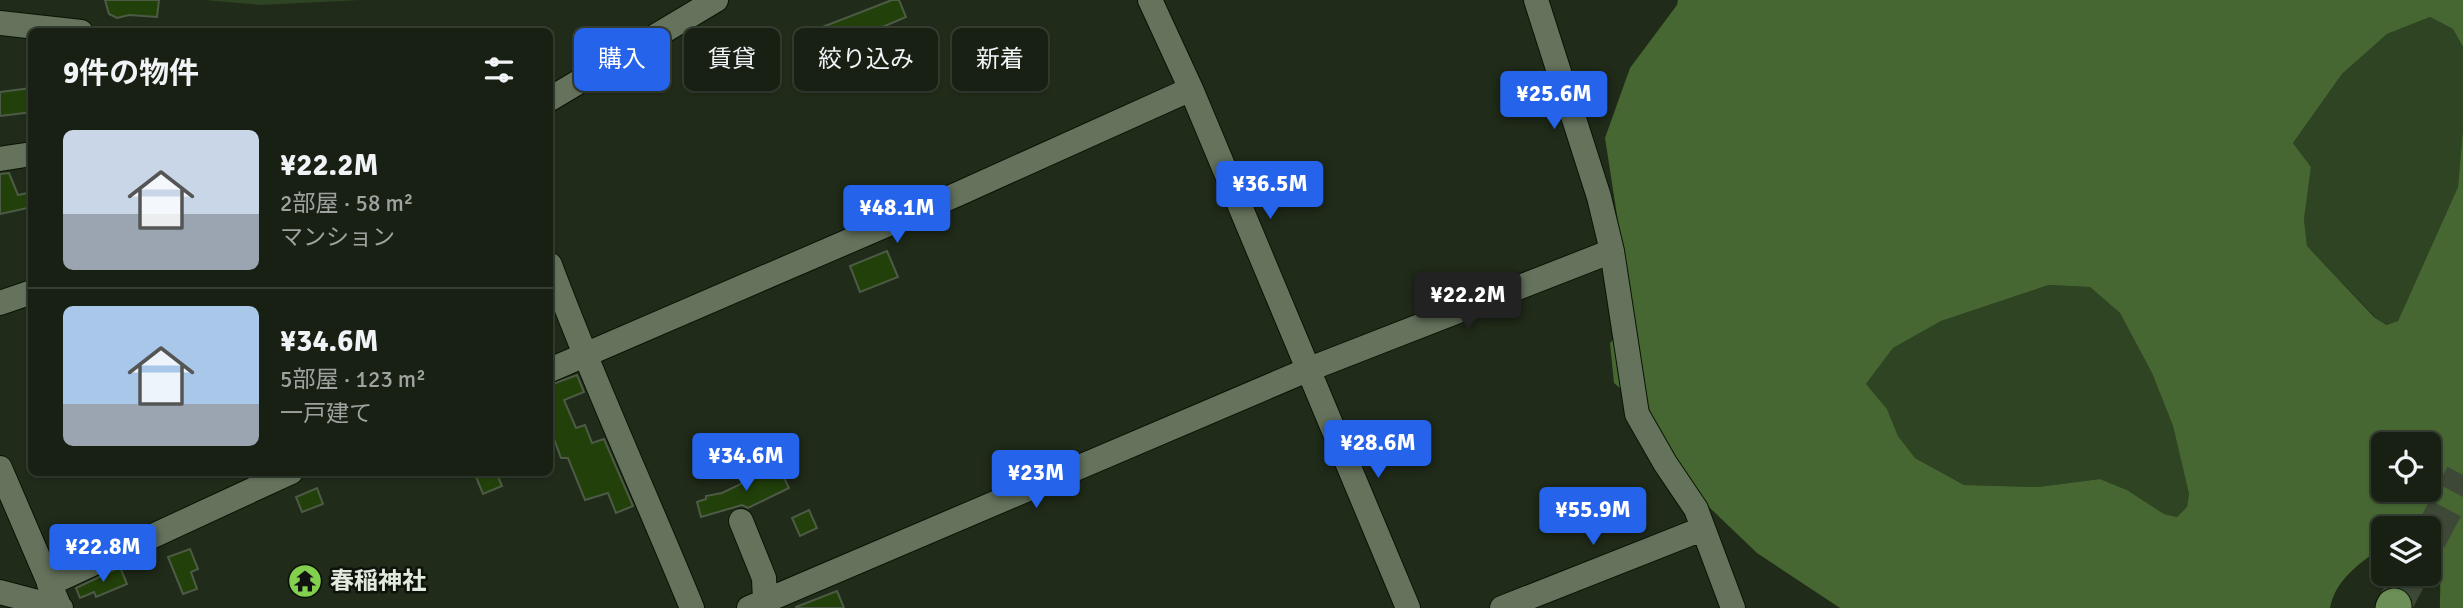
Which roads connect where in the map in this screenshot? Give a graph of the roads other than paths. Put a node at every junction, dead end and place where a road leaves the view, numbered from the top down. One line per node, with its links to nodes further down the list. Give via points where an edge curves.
1 (716, 0): 7 (street)
2 (1150, 0): 6 (street)
3 (1536, 0): 10 (street)
4 (0, 23): 5 (street)
5 (45, 28)
6 (1191, 89): 14 (street); 16 (street)
7 (553, 97)
8 (28, 155): 9 (street)
9 (0, 159)
10 (1612, 251): 16 (street); 20 (street, via 1637,414 1696,509)
11 (553, 273): 14 (street)
12 (28, 293): 13 (street)
13 (0, 303)
14 (584, 357): 15 (street); 25 (street)
15 (553, 369)
16 (1307, 370): 23 (street); 26 (street)
17 (0, 468): 21 (street)
18 (282, 476): 21 (street)
19 (741, 521): 23 (street, via 764,578)
20 (1702, 529): 27 (street); 28 (street)
21 (49, 584): 24 (street)
22 (0, 592): 24 (street)
23 (757, 605)
24 (60, 608)
25 (692, 608)
26 (1408, 608)
27 (1502, 608)
28 (1733, 608)

